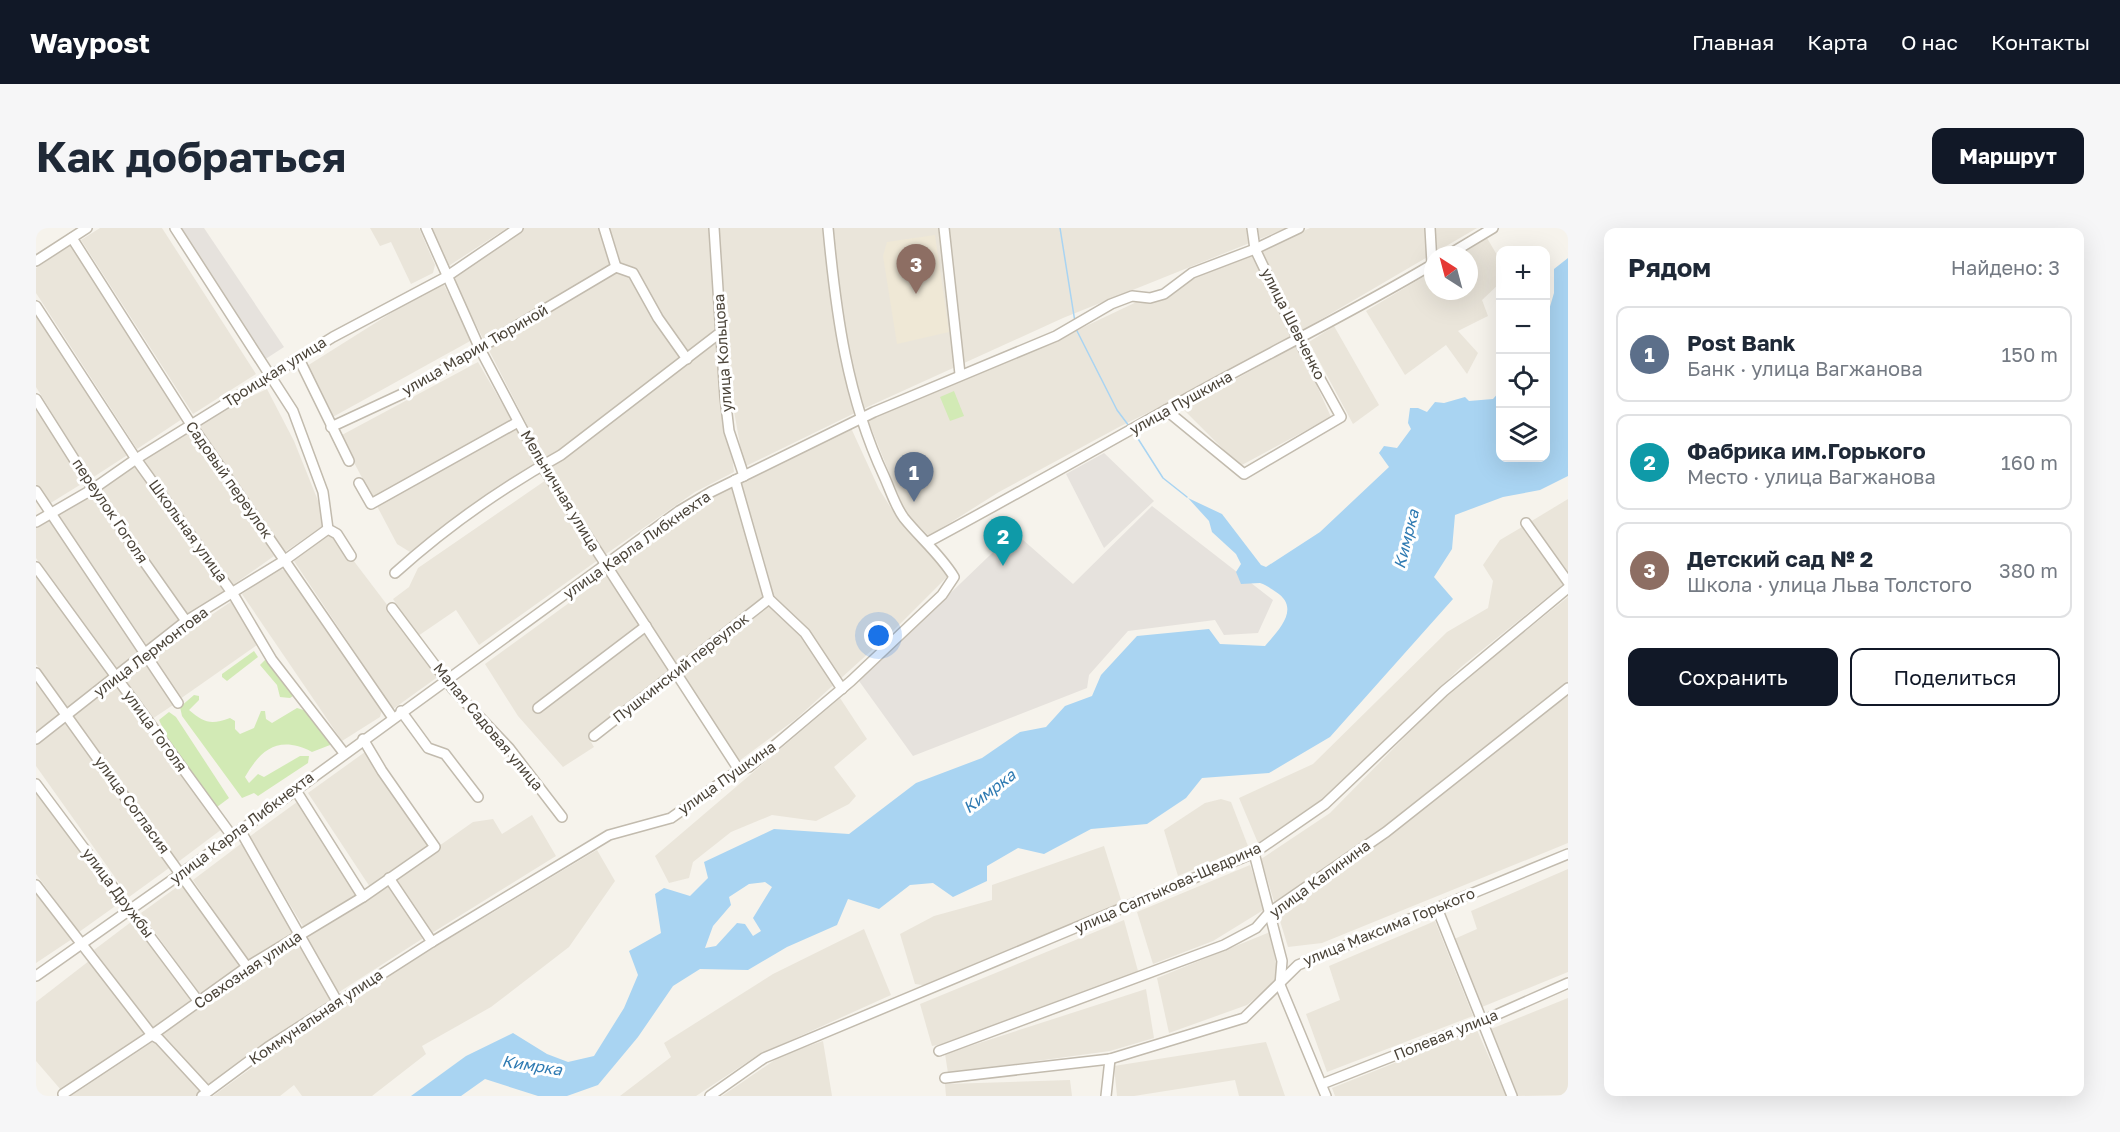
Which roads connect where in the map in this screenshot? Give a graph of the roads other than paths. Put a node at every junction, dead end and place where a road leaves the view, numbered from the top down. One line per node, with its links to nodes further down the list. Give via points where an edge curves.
1 (87, 228): 13 (street)
2 (175, 228): 28 (street)
3 (426, 228): 20 (street, Мельничная улица)
4 (518, 228): 20 (street, Троицкая улица)
5 (604, 228): 18 (street)
6 (714, 228): 22 (street, улица Кольцова)
7 (828, 228): 31 (street, via 846,369)
8 (944, 228): 27 (street)
9 (1252, 228): 16 (street, улица Шевченко)
10 (1299, 228): 16 (street, улица Карла Либкнехта)
11 (1430, 228): 14 (street)
12 (1494, 228): 15 (street)
13 (72, 238): 17 (street); 33 (street, Садовый переулок)
14 (1432, 246)
15 (1463, 246)
16 (1255, 249): 23 (street, улица Шевченко); 27 (street, улица Карла Либкнехта, via 1192,273 1164,294 1150,298 1132,296 1056,336)
17 (36, 261)
18 (616, 267): 24 (street, улица Марии Тюриной); 26 (street, via 633,273)
19 (1424, 269): 23 (street, улица Пушкина)
20 (446, 277): 24 (street, Мельничная улица); 25 (street, Троицкая улица)
21 (36, 306): 35 (street, Школьная улица)
22 (721, 332): 26 (street); 38 (street, улица Кольцова, via 729,431)
23 (1298, 339): 30 (street, улица Пушкина); 30 (street, улица Шевченко, via 1341,417 1244,474)
24 (480, 349): 32 (street, Мельничная улица); 34 (street, улица Марии Тюриной)
25 (298, 359): 28 (street, Троицкая улица); 34 (street)
26 (687, 359): 37 (street)
27 (960, 374): 31 (street, улица Карла Либкнехта)
28 (271, 375): 33 (street, Троицкая улица); 45 (street, via 302,431 323,492)
29 (36, 399): 40 (street, переулок Гоголя)
30 (1166, 410): 46 (street, улица Пушкина)
31 (861, 421): 38 (street, улица Карла Либкнехта); 46 (street, via 903,517)
32 (518, 422): 37 (street, Мельничная улица); 39 (street, via 371,504)
33 (192, 426): 35 (street, Троицкая улица); 48 (street, Садовый переулок)
34 (331, 427): 36 (street)
35 (136, 459): 40 (street, Троицкая улица); 54 (street, Школьная улица)
36 (349, 461)
37 (543, 466): 49 (street, Мельничная улица); 51 (street, via 456,524)
38 (740, 478): 49 (street, улица Карла Либкнехта, via 679,511); 55 (street, улица Кольцова, via 753,550)
39 (359, 483)
40 (93, 489): 42 (street, Троицкая улица); 57 (street, переулок Гоголя)
41 (36, 491): 42 (street)
42 (50, 513): 43 (street, Троицкая улица); 59 (street)
43 (36, 522)
44 (1526, 524): 52 (street)
45 (328, 529): 47 (street, via 337,534); 48 (street, улица Лермонтова)
46 (928, 542): 65 (street, улица Пушкина, via 954,577 942,595)
47 (351, 556)
48 (285, 560): 54 (street, улица Лермонтова); 70 (street, Садовый переулок)
49 (605, 564): 58 (street, Мельничная улица); 63 (street, улица Карла Либкнехта)
50 (36, 567): 62 (street, улица Гоголя)
51 (395, 573)
52 (1568, 582)
53 (1568, 588): 81 (street, улица Салтыкова-Щедрина, via 1444,691 1325,804)
54 (233, 594): 57 (street, улица Лермонтова); 74 (street, Школьная улица, via 272,660)
55 (769, 599): 60 (street, Пушкинский переулок); 65 (street, via 805,633)
56 (392, 608): 63 (street, Малая Садовая улица)
57 (186, 621): 59 (street, улица Лермонтова)
58 (646, 626): 60 (street, Мельничная улица); 67 (street)
59 (144, 654): 62 (street, улица Лермонтова); 66 (street)
60 (676, 672): 71 (street, Пушкинский переулок); 75 (street, Мельничная улица)
61 (36, 673): 69 (street, улица Согласия)
62 (116, 676): 69 (street, улица Лермонтова); 80 (street, улица Гоголя)
63 (448, 681): 68 (street, улица Карла Либкнехта); 79 (street, Малая Садовая улица, via 509,748)
64 (1568, 688): 90 (street, улица Калинина, via 1386,832)
65 (842, 689): 75 (street, улица Пушкина, via 749,766)
66 (178, 702)
67 (538, 708)
68 (401, 711): 70 (street, улица Карла Либкнехта); 78 (street, via 428,748 445,754)
69 (67, 715): 72 (street, улица Лермонтова); 84 (street, улица Согласия)
70 (393, 718): 73 (street, улица Карла Либкнехта)
71 (594, 736)
72 (36, 739)
73 (363, 739): 74 (street, улица Карла Либкнехта); 85 (street, Совхозная улица, via 435,847)
74 (344, 753): 77 (street, улица Карла Либкнехта)
75 (739, 770): 92 (street, улица Пушкина, via 671,818 609,835)
76 (36, 784): 89 (street, улица Дружбы)
77 (295, 789): 80 (street, улица Карла Либкнехта); 87 (street)
78 (478, 797)
79 (562, 817)
80 (236, 833): 84 (street, улица Карла Либкнехта); 91 (street, улица Гоголя)
81 (1254, 853): 90 (street); 108 (street, улица Салтыкова-Щедрина, via 764,1058)
82 (1566, 855): 83 (street); 88 (street, улица Максима Горького)
83 (1568, 866)
84 (182, 873): 89 (street, улица Карла Либкнехта); 94 (street, улица Согласия)
85 (389, 878): 87 (street, Совхозная улица); 92 (street)
86 (36, 885): 93 (street)
87 (363, 897): 91 (street, Совхозная улица)
88 (1437, 908): 97 (street, улица Максима Горького, via 1298,965); 100 (street)
89 (132, 909): 93 (street, улица Карла Либкнехта); 99 (street, улица Дружбы)
90 (1270, 912): 97 (street, via 1282,961); 102 (street, улица Калинина, via 1256,928 1224,945)
91 (299, 935): 94 (street, Совхозная улица); 98 (street, улица Гоголя)
92 (432, 942): 98 (street, Коммунальная улица)
93 (83, 944): 95 (street, улица Карла Либкнехта); 101 (street)
94 (247, 967): 99 (street, Совхозная улица)
95 (36, 976)
96 (1568, 983): 100 (street, Полевая улица)
97 (1280, 985): 103 (street, улица Максима Горького, via 1244,1018); 105 (street)
98 (337, 1001): 107 (street, Коммунальная улица)
99 (199, 1002): 101 (street, Совхозная улица)
100 (1480, 1022): 105 (street, Полевая улица); 111 (street)
101 (152, 1035): 106 (street, Совхозная улица); 107 (street)
102 (939, 1051)
103 (1110, 1059): 104 (street, улица Максима Горького); 109 (street)
104 (945, 1078)
105 (1322, 1084): 110 (street)
106 (63, 1094)
107 (205, 1094)
108 (710, 1096)
109 (1107, 1096)
110 (1326, 1096)
111 (1512, 1096)

